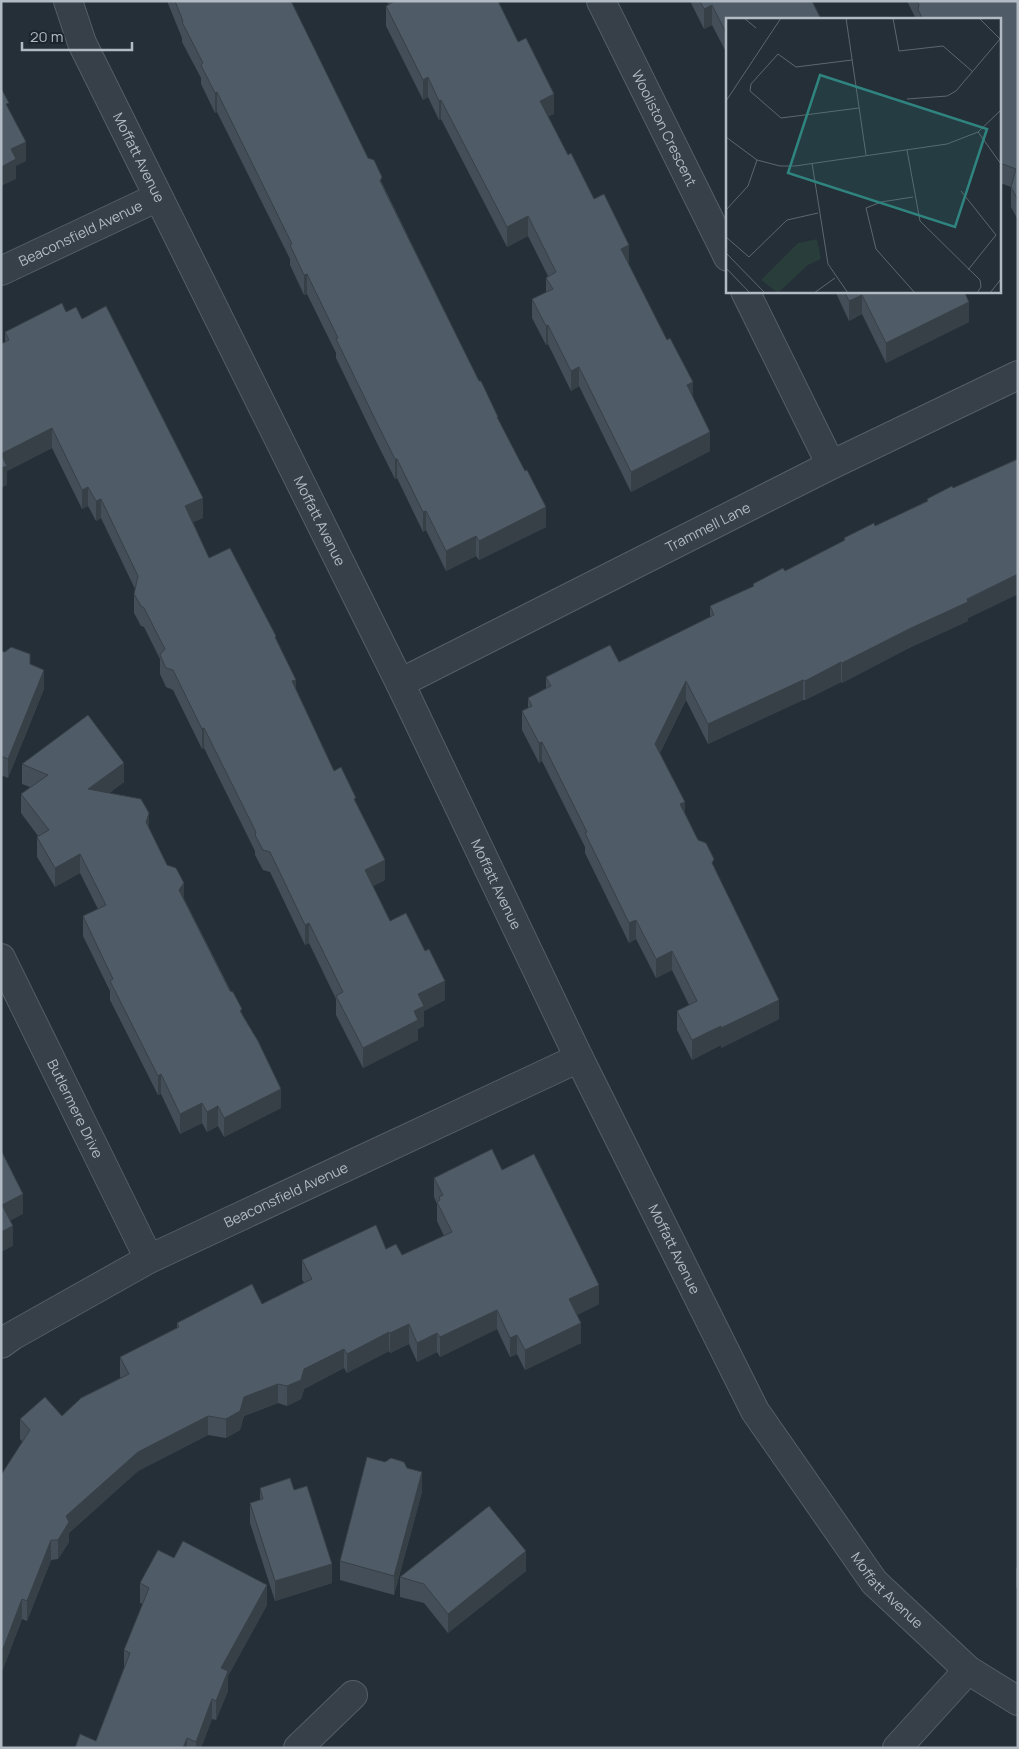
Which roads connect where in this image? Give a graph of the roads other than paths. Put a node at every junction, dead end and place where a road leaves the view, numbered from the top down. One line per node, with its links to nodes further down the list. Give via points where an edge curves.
1 (68, 1): 3 (street, Moffatt Avenue, via 82,43)
2 (601, 1): 4 (street, Wooliston Crescent)
3 (158, 197): 5 (street, Beaconsfield Avenue); 9 (street, Moffatt Avenue)
4 (726, 253)
5 (1, 271)
6 (745, 292): 8 (street)
7 (1018, 375): 8 (street, Trammell Lane)
8 (831, 465): 9 (street, Trammell Lane)
9 (400, 682): 11 (street, Moffatt Avenue)
10 (1, 958): 12 (street, Butlermere Drive)
11 (579, 1058): 12 (street, Beaconsfield Avenue); 14 (street, Moffatt Avenue, via 755,1411 874,1582)
12 (149, 1259): 13 (street, Beaconsfield Avenue)
13 (1, 1344)
14 (968, 1670): 16 (street, Moffatt Avenue); 18 (street)
15 (353, 1695): 17 (street)
16 (1018, 1701)
17 (298, 1748)
18 (897, 1748)

